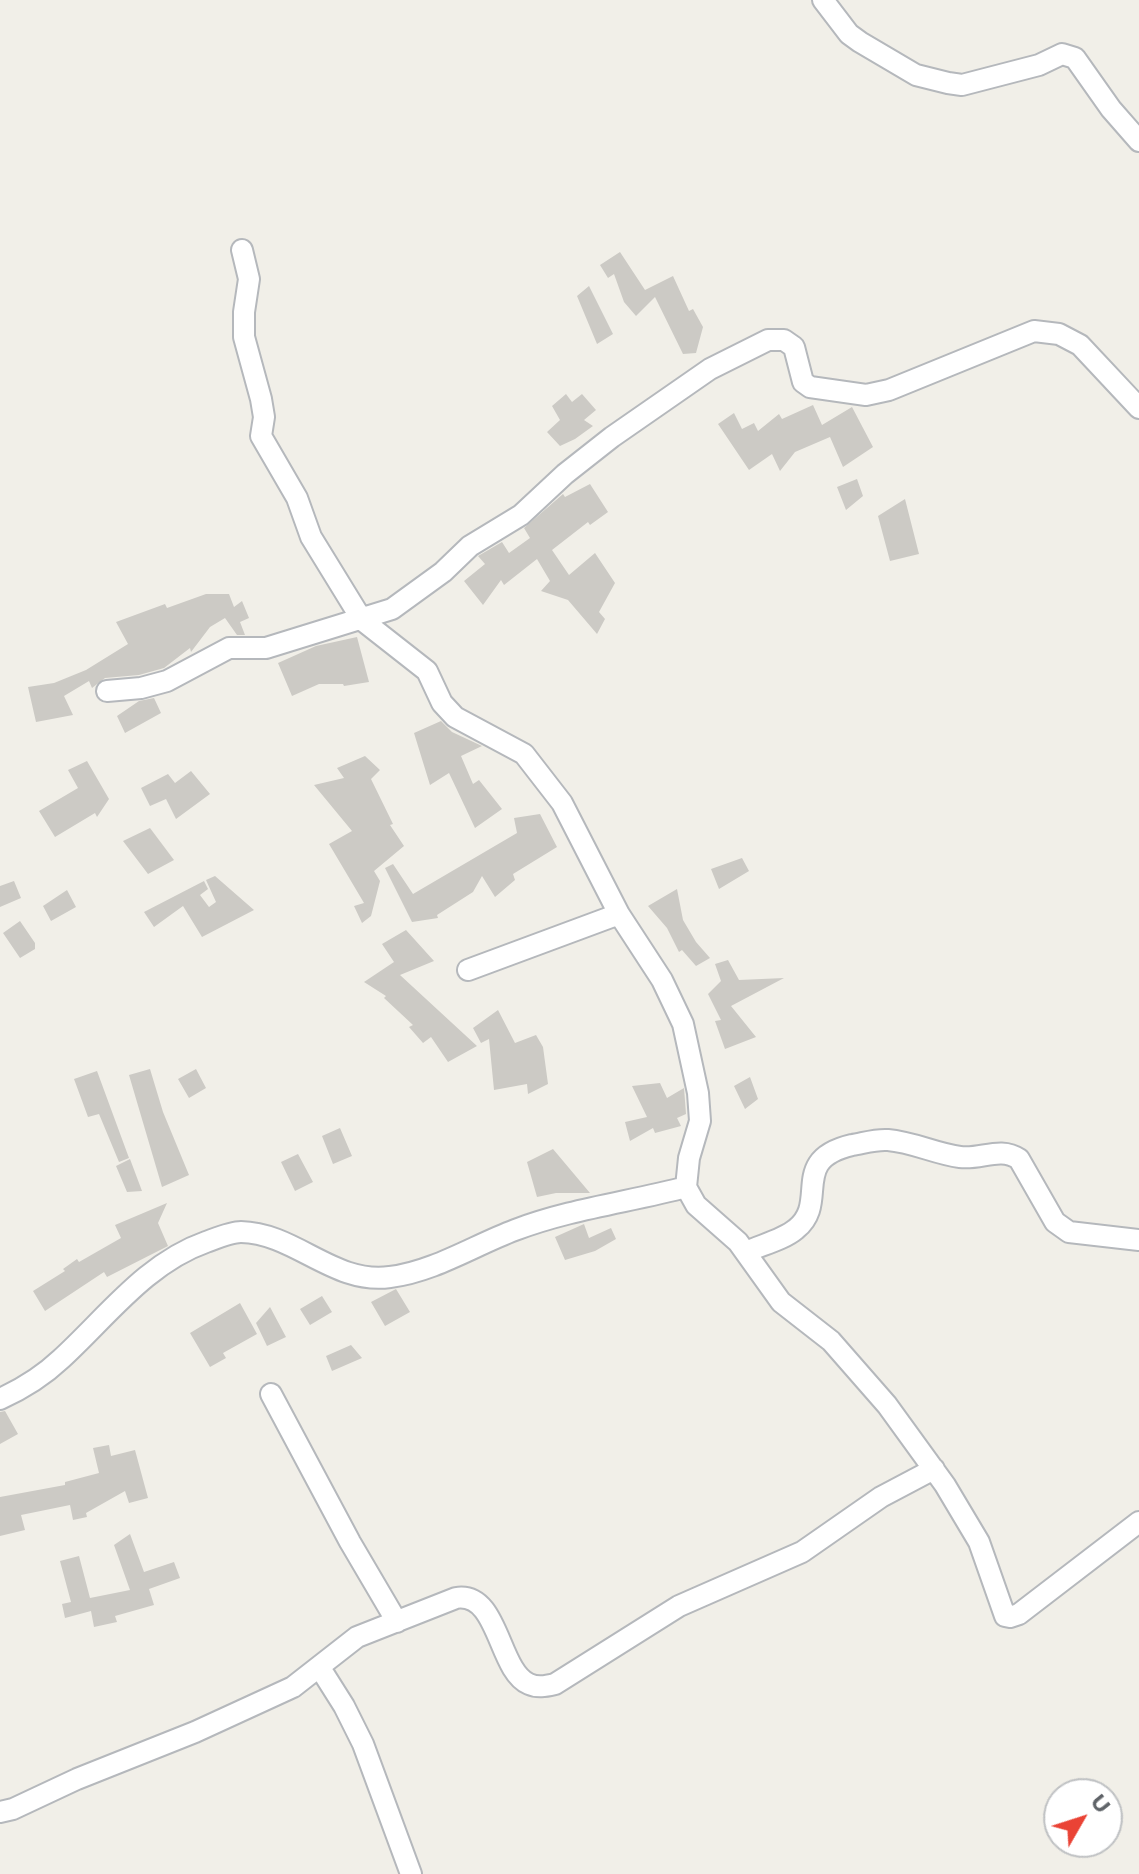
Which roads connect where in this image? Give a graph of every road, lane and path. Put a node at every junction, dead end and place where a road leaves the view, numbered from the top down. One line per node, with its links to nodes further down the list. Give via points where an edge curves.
1 (823, 0): 2 (street, via 860,42 916,75 948,83 962,85 1068,54)
2 (1139, 141)
3 (242, 250): 5 (street, via 249,279 244,337 261,399 261,436 297,498 311,537)
4 (1139, 408): 5 (street, via 1080,345 1059,334 1034,331 866,395 810,387 803,382 794,347 784,340 768,340 710,369 612,437 521,515 470,546 418,592)
5 (362, 620): 6 (street, via 266,648 229,648 167,681); 7 (street, via 427,671 455,717 524,754 562,803)
6 (107, 691)
7 (619, 914): 8 (street); 9 (street, via 662,980 691,1050 700,1121)
8 (468, 970)
9 (686, 1187): 11 (street, via 696,1205); 13 (street, via 571,1212 389,1278 360,1276 319,1262 271,1236 239,1232 203,1243 145,1279 59,1361)
10 (1139, 1240): 11 (street, via 1069,1232 1055,1222 1019,1159 1010,1153 960,1157 875,1140 824,1154 816,1165 807,1213 797,1228)
11 (746, 1252): 14 (street, via 781,1302 831,1341 869,1384)
12 (271, 1394): 16 (street)
13 (0, 1399)
14 (934, 1469): 15 (street, via 979,1542 1001,1610 1010,1617); 16 (street, via 881,1497 802,1552 679,1606 555,1684 527,1684 477,1601 465,1596)
15 (1139, 1522)
16 (397, 1622): 17 (street, via 357,1637)
17 (320, 1668): 18 (street, via 293,1687 195,1732); 19 (street, via 363,1744)
18 (0, 1812)
19 (411, 1874)

